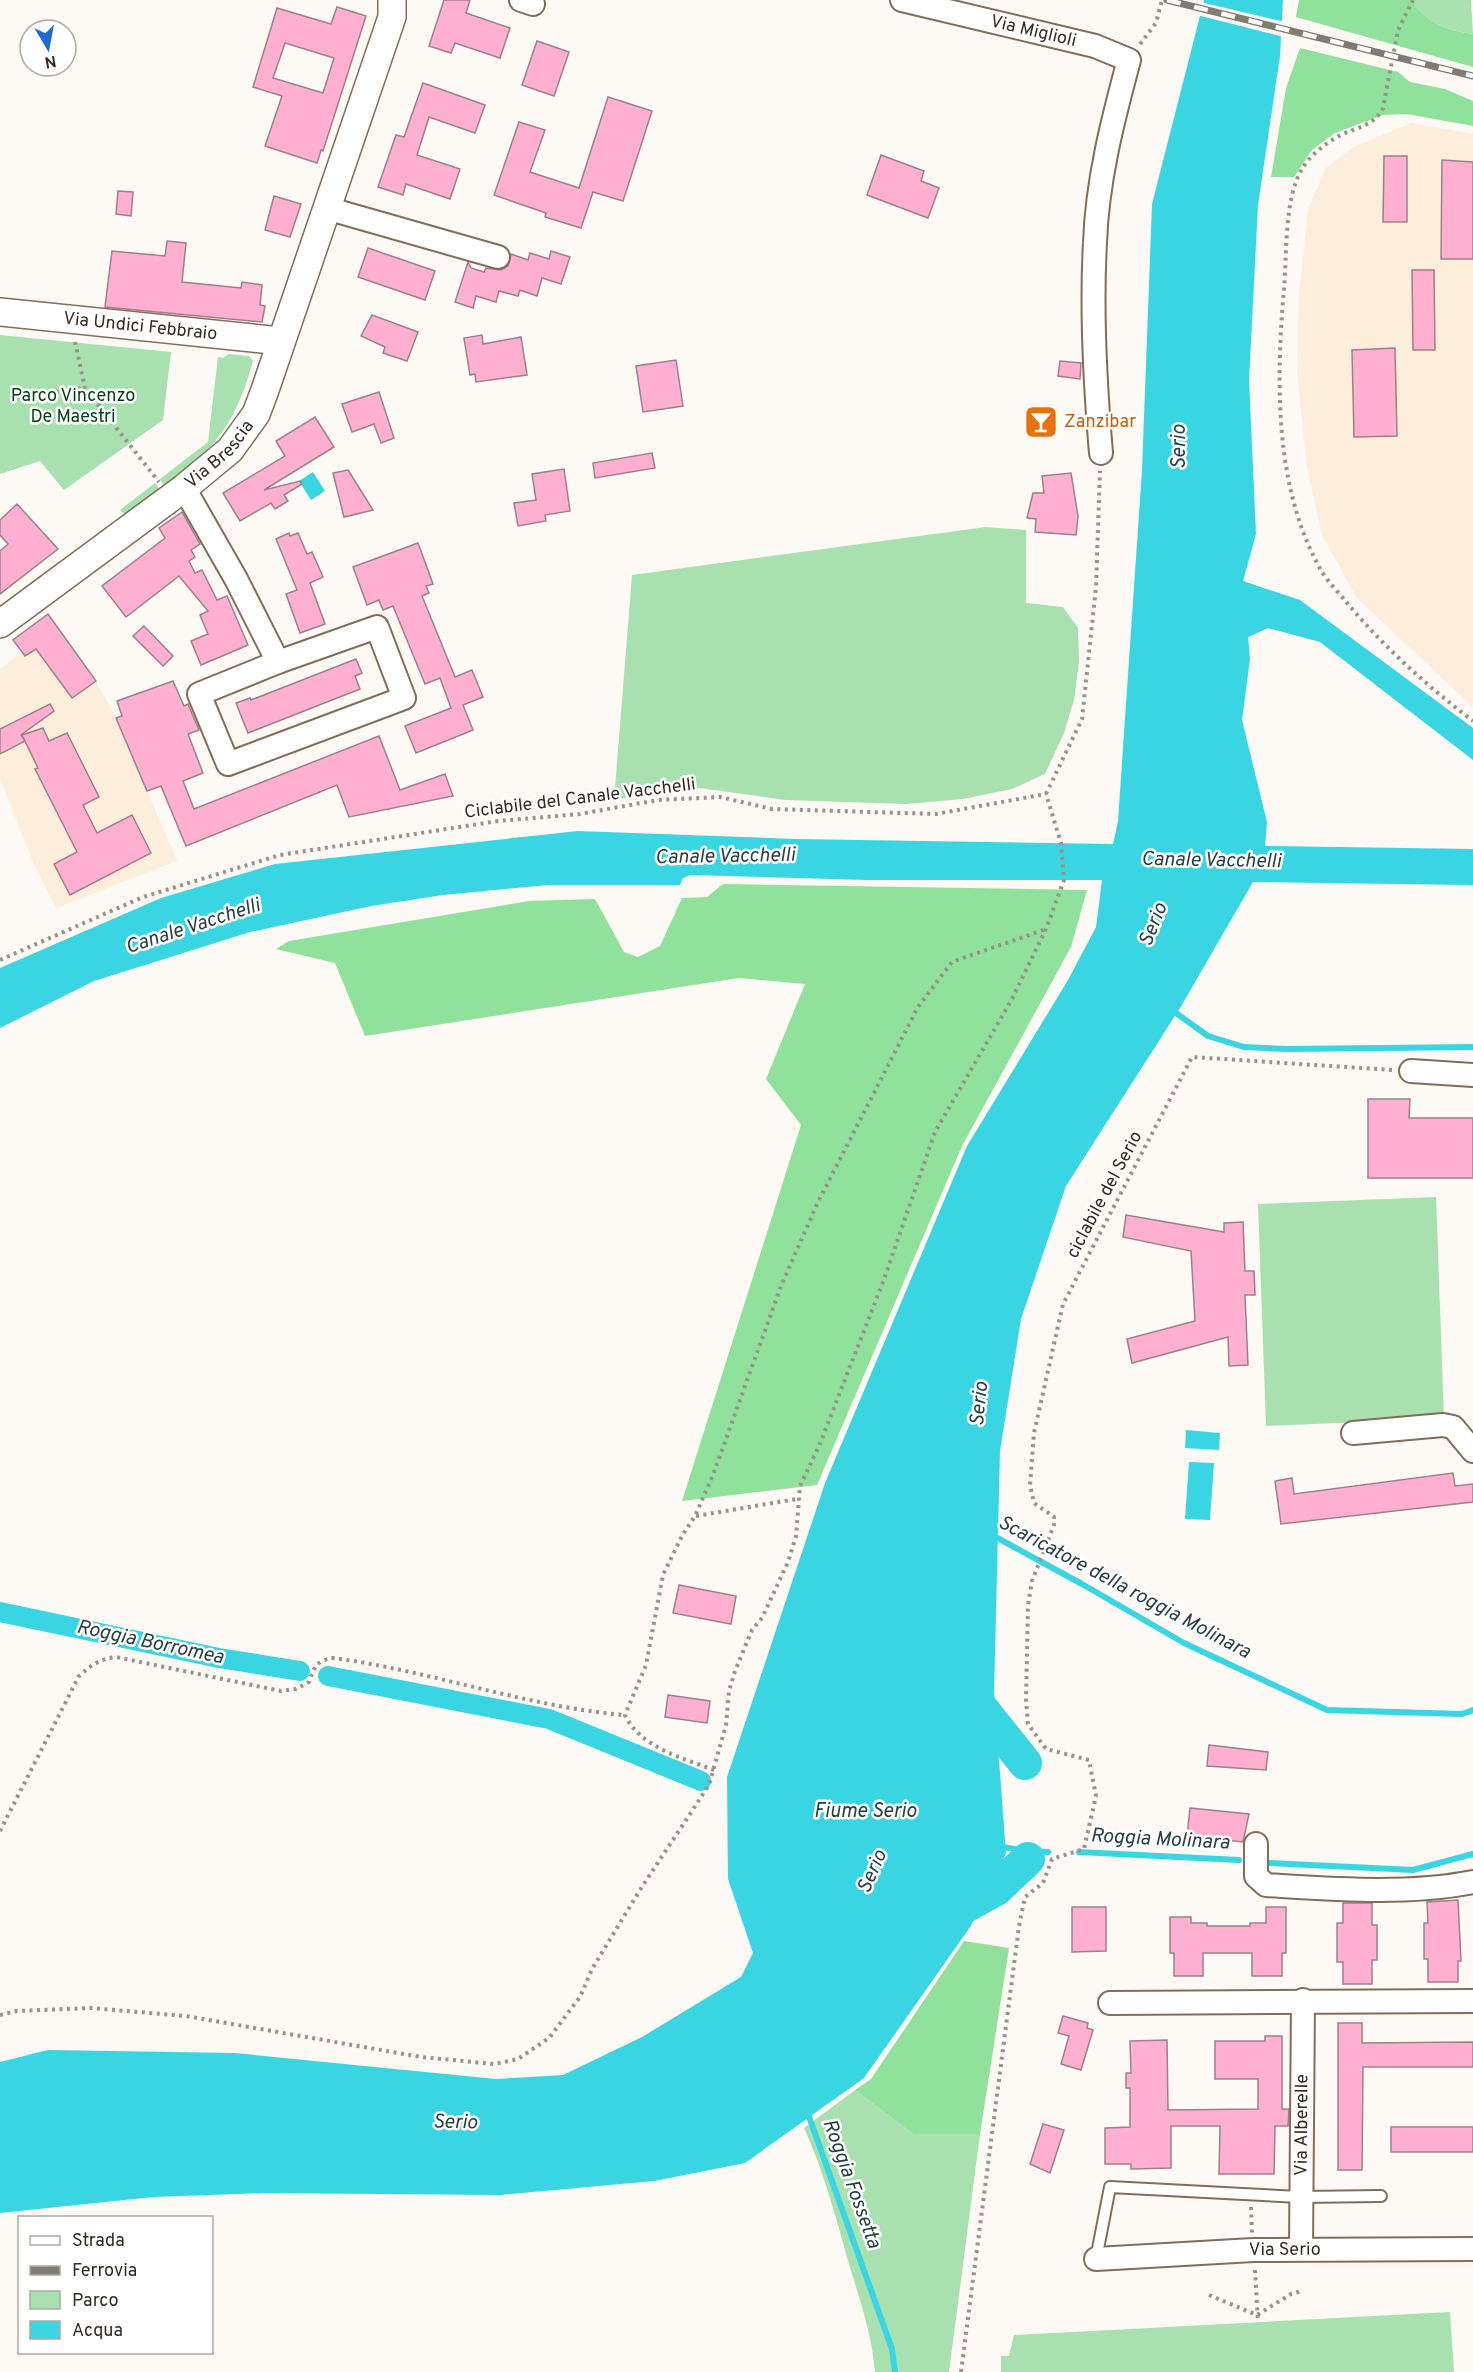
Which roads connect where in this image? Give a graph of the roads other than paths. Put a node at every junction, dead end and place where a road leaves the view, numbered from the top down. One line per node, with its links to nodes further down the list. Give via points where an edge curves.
1 (392, 0): 3 (street, Via Brescia, via 392,17)
2 (902, 0): 7 (street, Via Miglioli, via 1095,46 1129,60 1112,114 1095,242 1093,370)
3 (326, 208): 4 (street); 6 (street, Via Brescia)
4 (498, 257)
5 (0, 312): 6 (street, Via Undici Febbraio)
6 (281, 341): 8 (street, Via Brescia, via 262,398 244,432 230,450)
7 (1101, 453)
8 (177, 493): 9 (street, Via Brescia); 10 (street, via 236,579)
9 (1, 622)
10 (278, 662): 10 (street, via 199,694 228,764 404,698 377,627)
11 (1411, 1071): 12 (street)
12 (1473, 1075)
13 (1353, 1433): 14 (street, via 1443,1425 1453,1427)
14 (1473, 1451)
15 (1256, 1844): 16 (street, via 1256,1876 1266,1885 1390,1888 1448,1887)
16 (1473, 1882)
17 (1303, 2000): 18 (street); 19 (street); 21 (street, Via Alberelle)
18 (1473, 2001)
19 (1110, 2003)
20 (1381, 2196): 21 (lane)
21 (1300, 2197): 22 (street, Via Alberelle); 24 (lane, via 1110,2187)
22 (1301, 2248): 23 (street, Via Serio); 24 (street, Via Serio)
23 (1473, 2249)
24 (1096, 2259)

